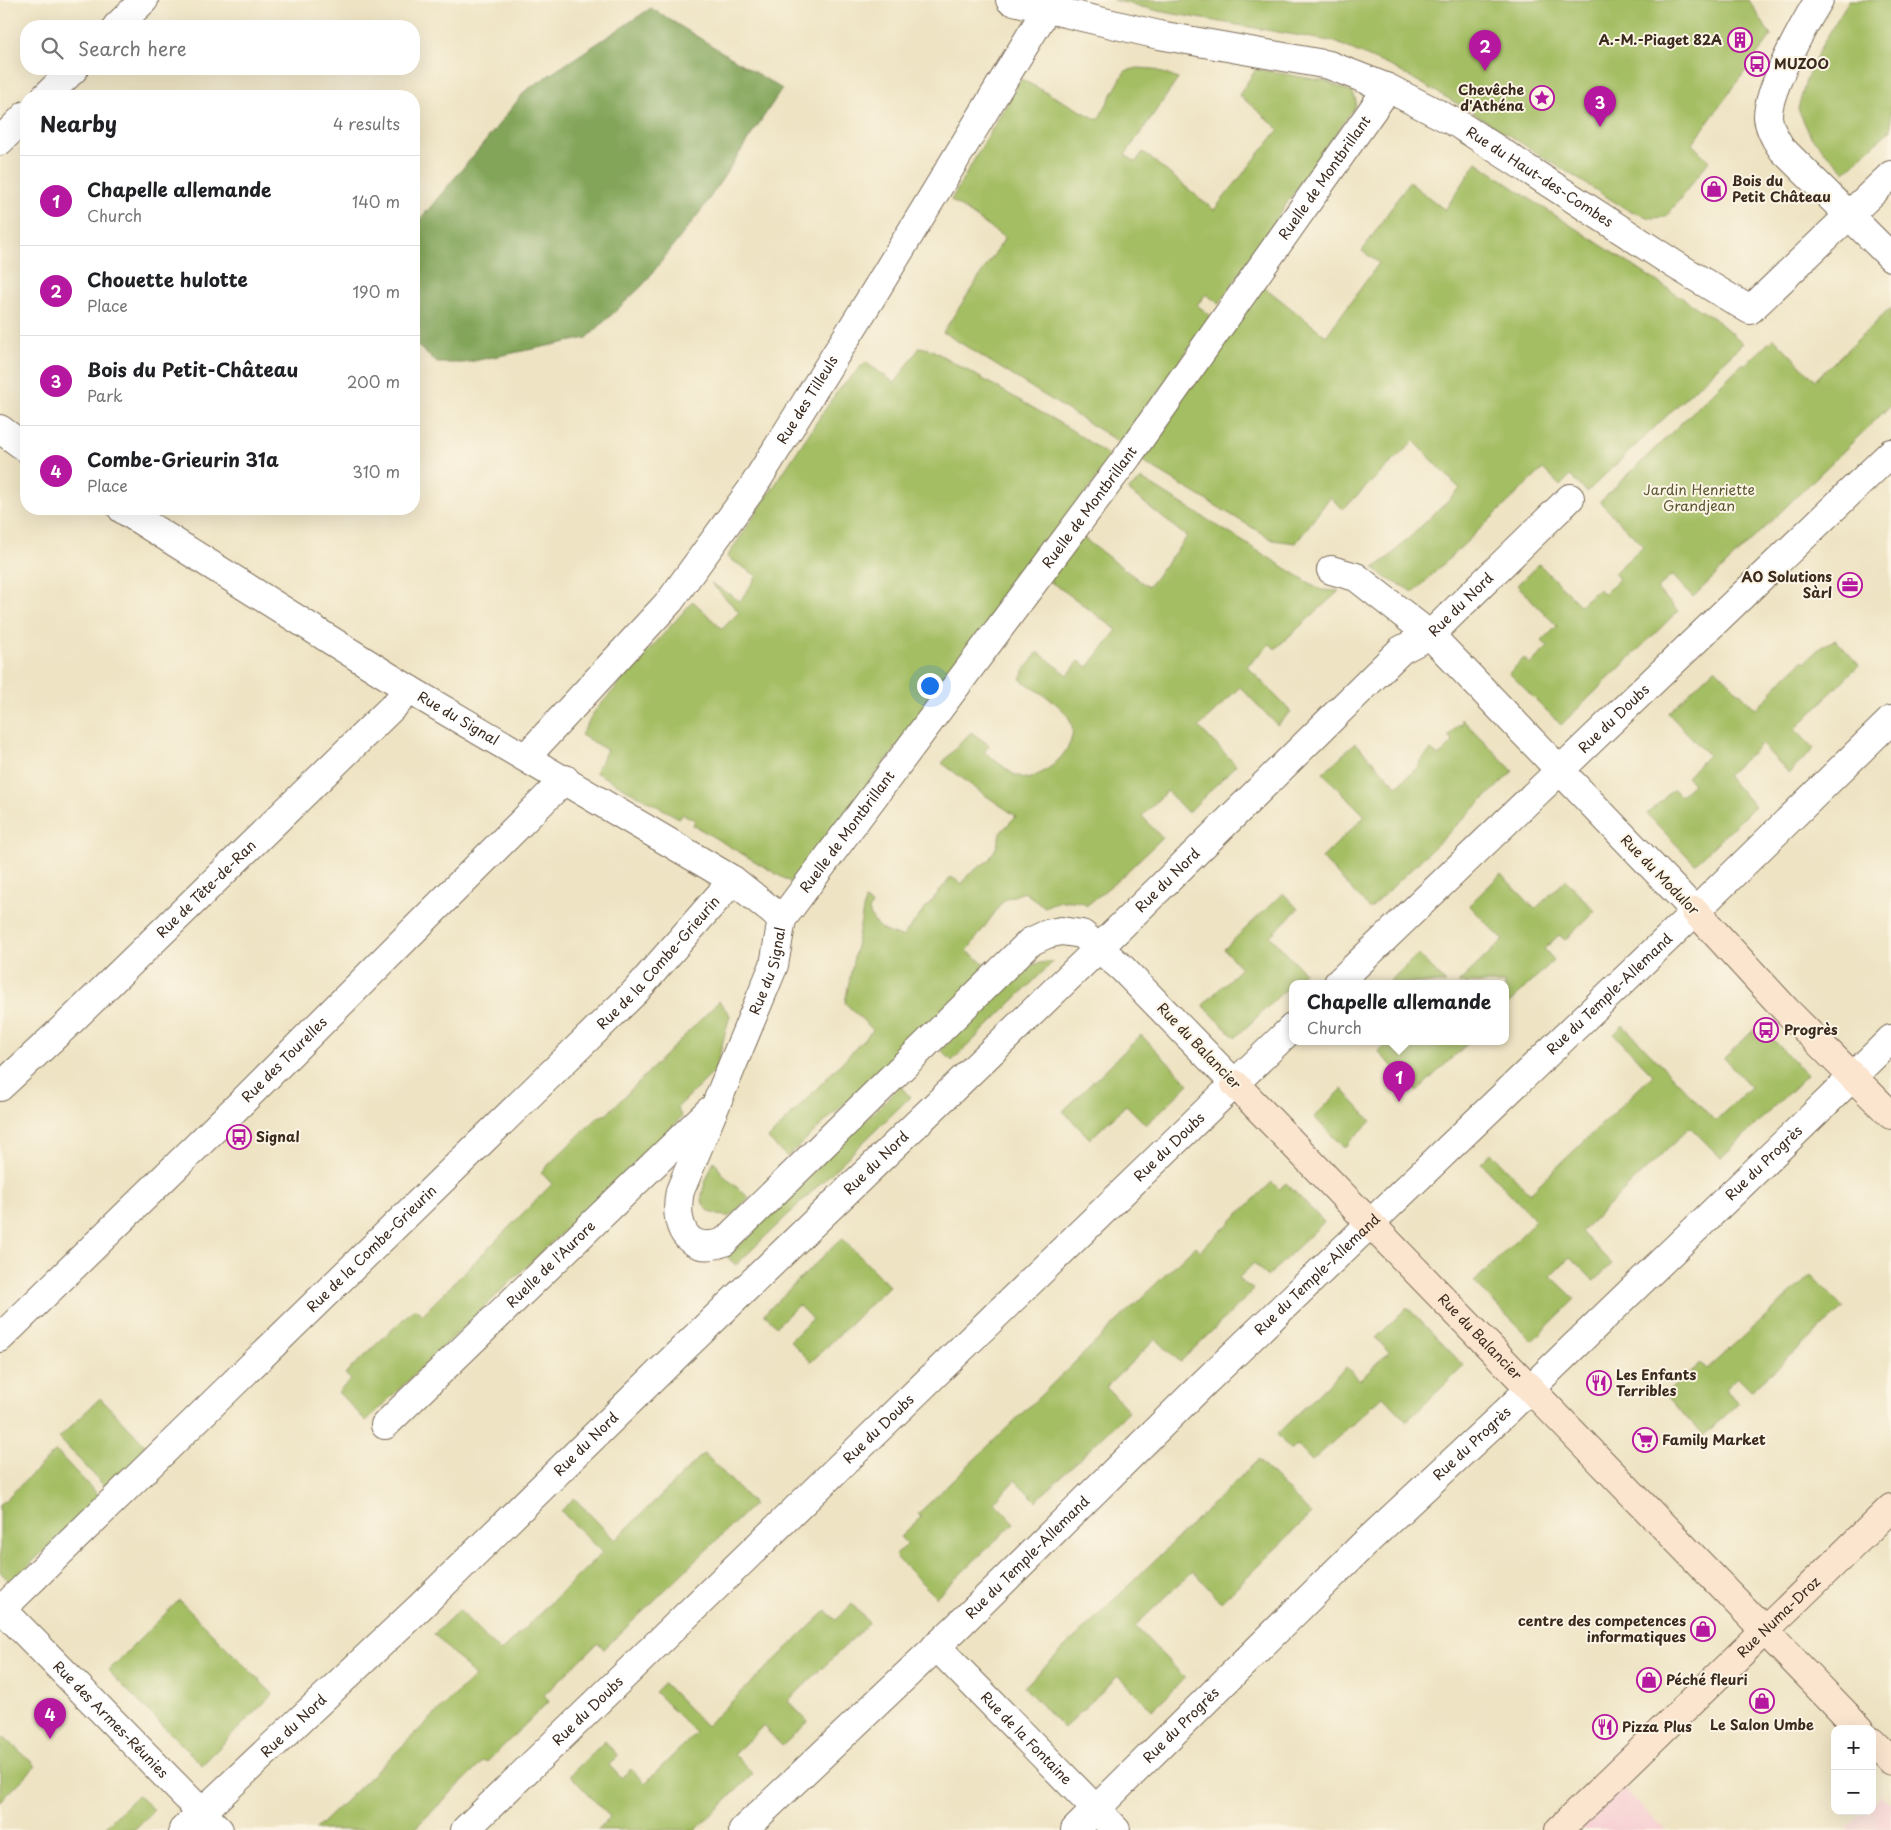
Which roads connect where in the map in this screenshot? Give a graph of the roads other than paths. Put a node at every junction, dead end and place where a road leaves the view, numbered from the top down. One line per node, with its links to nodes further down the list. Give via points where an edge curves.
1 (1010, 0): 4 (street, Rue du Haut-des-Combes)
2 (1819, 0): 12 (street, via 1796,40 1773,94 1768,110 1770,128 1782,149)
3 (142, 1): 5 (street)
4 (1046, 10): 7 (street, Rue du Haut-des-Combes, via 1159,35 1329,65); 23 (street, Rue des Tilleuls, via 872,298 751,490 670,601)
5 (123, 20)
6 (68, 75): 8 (street)
7 (1388, 88): 12 (street, Rue du Haut-des-Combes, via 1458,124 1750,310); 28 (street, Ruelle de Montbrillant, via 1128,456)
8 (52, 90)
9 (20, 121): 10 (street)
10 (0, 141)
11 (1891, 175): 12 (street)
12 (1849, 216): 13 (street)
13 (1891, 257)
14 (0, 429): 15 (street)
15 (20, 444)
16 (1891, 453): 24 (street, Rue du Doubs)
17 (1570, 498): 20 (street, Rue du Nord)
18 (132, 515): 21 (street, Rue du Signal)
19 (1331, 570): 20 (street, Rue du Modulor, via 1356,577)
20 (1430, 635): 24 (street, Rue du Modulor); 29 (street, Rue du Nord, via 1401,650)
21 (410, 690): 23 (street, Rue du Signal); 35 (street, Rue de Tête-de-Ran)
22 (1891, 720): 27 (street, Rue du Temple-Allemand)
23 (526, 757): 25 (street, Rue du Signal)
24 (1560, 772): 27 (street, Rue du Modulor); 30 (street, Rue du Doubs)
25 (565, 780): 26 (street, Rue du Signal); 39 (street, Rue des Tourelles)
26 (733, 880): 28 (street, Rue du Signal); 43 (street, Rue de la Combe-Grieurin, via 635,992)
27 (1695, 911): 33 (street, Rue du Modulor); 38 (street, Rue du Temple-Allemand)
28 (782, 919): 36 (street, Rue du Signal, via 774,965)
29 (1099, 948): 34 (street, Rue du Balancier); 36 (street, Rue du Signal, via 1082,934 1061,931 1030,942 724,1242 711,1247 691,1240 683,1231 677,1206); 50 (street, Rue du Nord, via 682,1350)
30 (1341, 980)
31 (1289, 1031): 34 (street, Rue du Doubs)
32 (1891, 1039): 33 (street, Rue du Progrès)
33 (1852, 1077): 37 (street, Rue du Modulor); 40 (street, Rue du Progrès)
34 (1235, 1084): 38 (street, Rue du Balancier); 51 (street, Rue du Doubs)
35 (0, 1087)
36 (717, 1103): 41 (street, Ruelle de l'Aurore)
37 (1891, 1115)
38 (1372, 1223): 40 (street, Rue du Balancier); 45 (street, Rue du Temple-Allemand)
39 (0, 1338)
40 (1530, 1388): 44 (street, Rue du Balancier); 49 (street, Rue du Progrès, via 1362,1546)
41 (385, 1425)
42 (1891, 1508): 44 (street, Rue Numa-Droz)
43 (1, 1610): 50 (street, Rue des Armes-Réunies)
44 (1764, 1632): 46 (street, Rue du Balancier); 55 (street, Rue Numa-Droz)
45 (936, 1646): 49 (street, Rue de la Fontaine); 52 (street, Rue du Temple-Allemand)
46 (1856, 1725)
47 (1876, 1745): 48 (street)
48 (1891, 1760)
49 (1096, 1809): 53 (street, Rue du Progrès); 54 (street, Rue de la Fontaine)
50 (202, 1824)
51 (465, 1830)
52 (743, 1830)
53 (1075, 1830)
54 (1116, 1830)
55 (1559, 1830)

